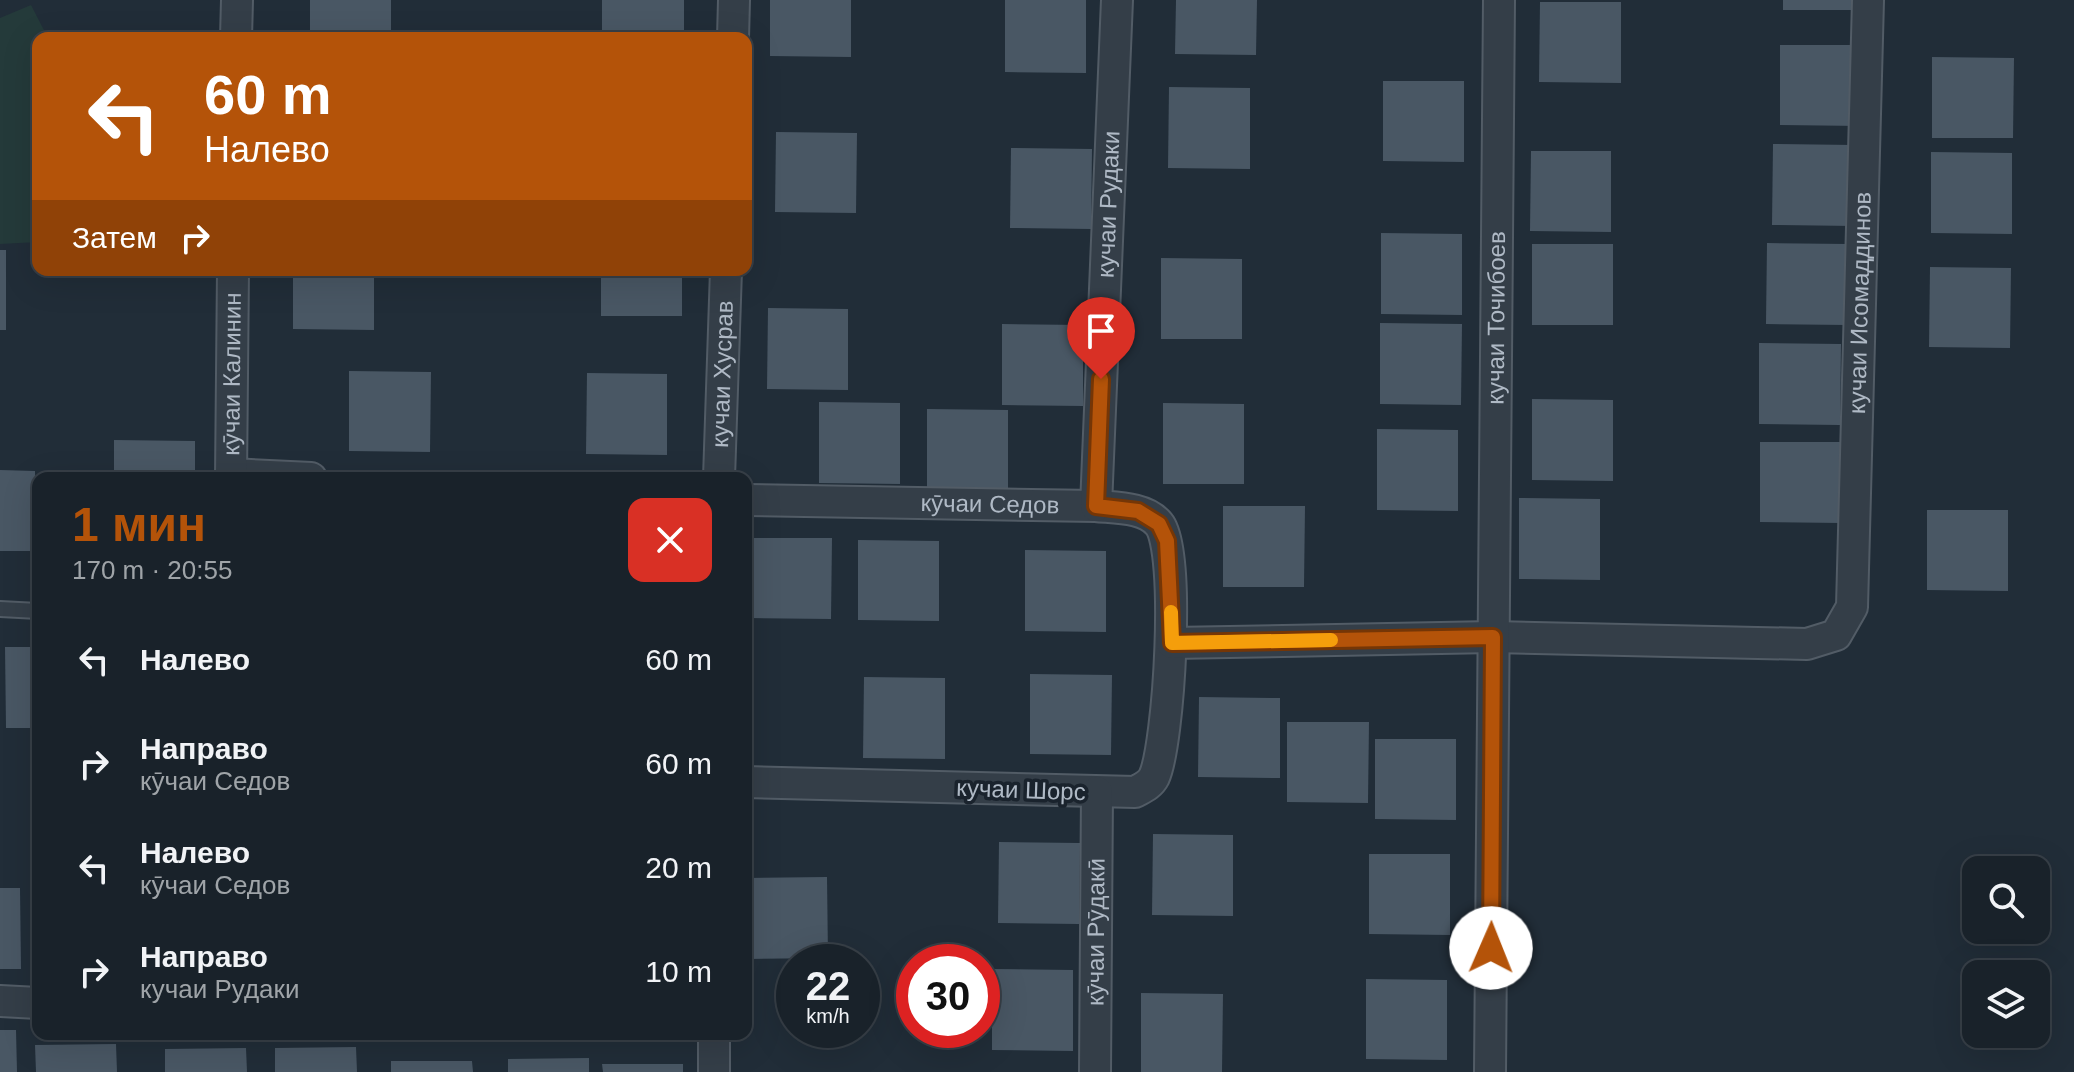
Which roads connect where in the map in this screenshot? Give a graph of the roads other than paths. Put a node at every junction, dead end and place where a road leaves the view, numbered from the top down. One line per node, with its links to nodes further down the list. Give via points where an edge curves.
1 (237, 0): 6 (street)
2 (734, 0): 7 (street)
3 (1117, 0): 13 (street, кучаи Рудаки)
4 (1499, 0): 16 (street, кучаи Точибоев)
5 (1868, 0): 16 (street, кучаи Исомаддинов, via 1852,607 1836,635 1807,644)
6 (236, 32)
7 (733, 32)
8 (233, 276): 10 (street, кӯчаи Калинин)
9 (726, 276): 11 (street, кучаи Хусрав)
10 (231, 472)
11 (719, 472)
12 (752, 500): 13 (street, кӯчаи Седов)
13 (1096, 506): 17 (street, кӯчаи Седов, via 1138,511 1159,524 1167,541)
14 (0, 609): 15 (lane)
15 (32, 611)
16 (1493, 637): 17 (street); 25 (street, кучаи Точибоев)
17 (1172, 643): 19 (street, кучаи Шорс, via 1160,762 1152,782 1135,792)
18 (752, 782): 19 (street, кучаи Шорс)
19 (1097, 792): 24 (street, кӯчаи Рӯдакӣ)
20 (0, 1001): 21 (street)
21 (32, 1003)
22 (714, 1040): 23 (street)
23 (714, 1072)
24 (1095, 1072)
25 (1490, 1072)

